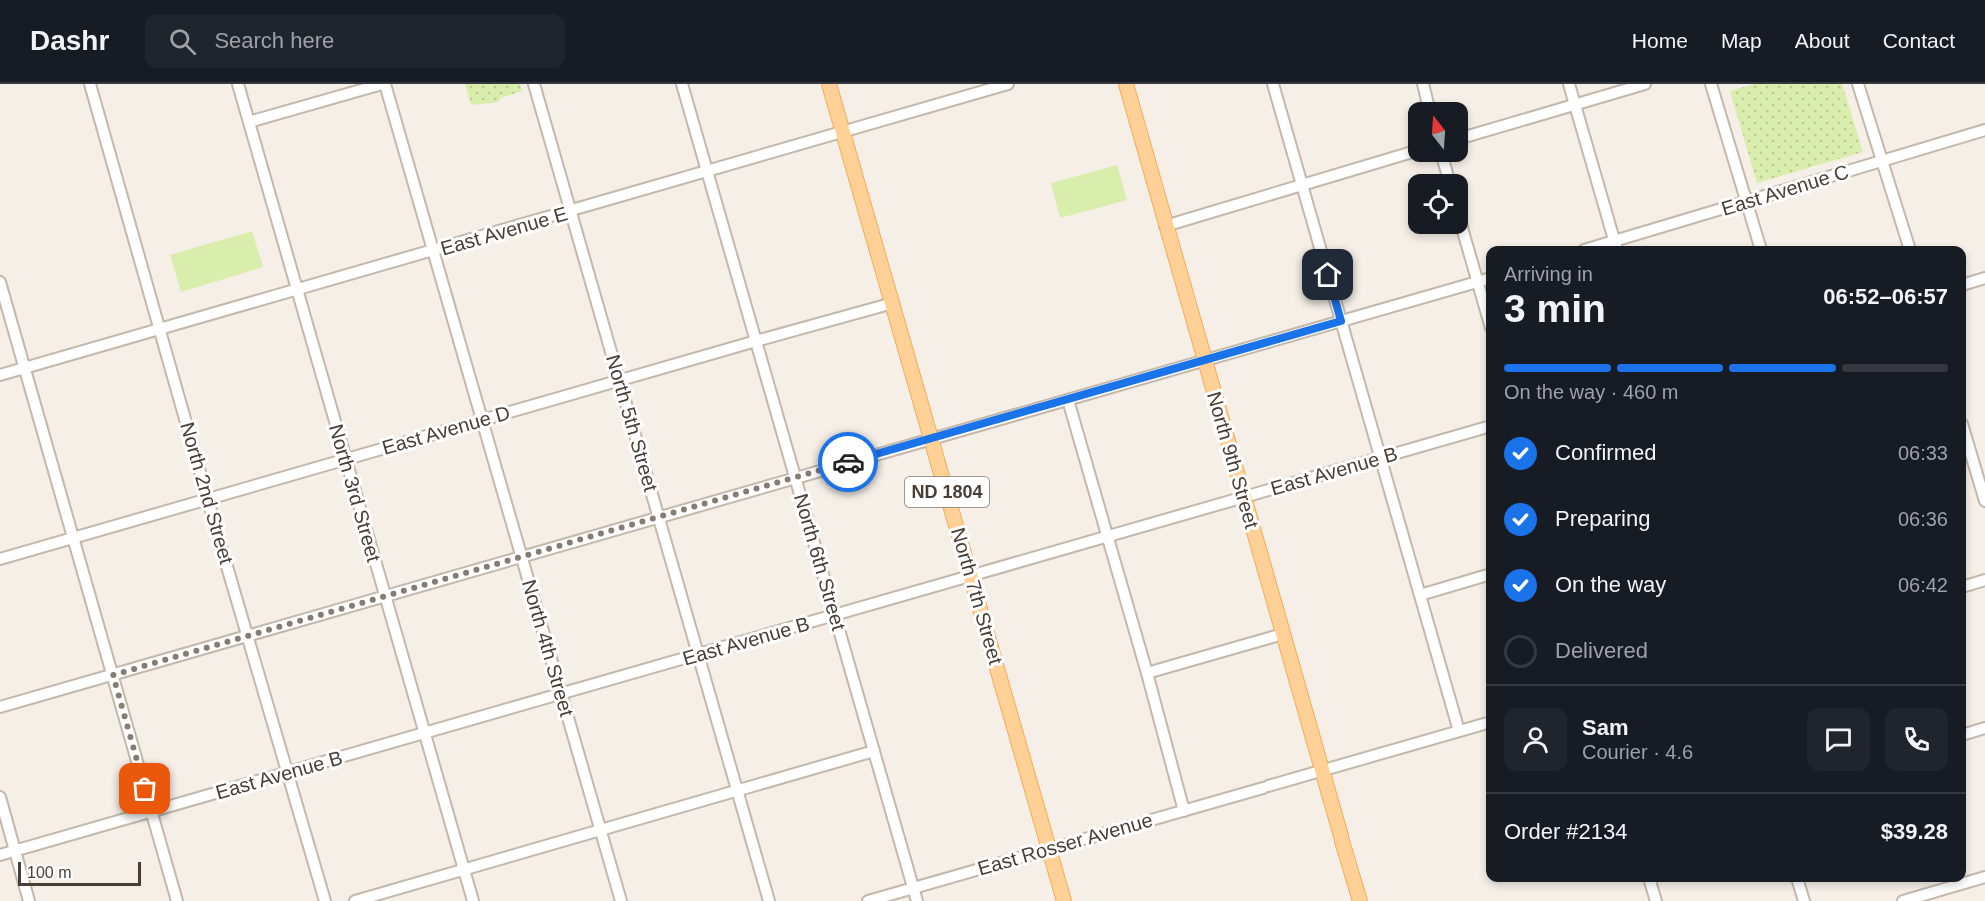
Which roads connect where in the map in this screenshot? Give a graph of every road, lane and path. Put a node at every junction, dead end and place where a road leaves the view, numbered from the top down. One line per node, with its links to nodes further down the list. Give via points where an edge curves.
1 (90, 84): 43 (street, North 2nd Street)
2 (238, 84): 18 (street, North 3rd Street)
3 (383, 84): 18 (street); 33 (street, North 4th Street)
4 (534, 84): 27 (street, North 5th Street)
5 (682, 84): 24 (street, North 6th Street)
6 (829, 84): 20 (main road, North 7th Street / ND 1804)
7 (1008, 84): 15 (street, East Avenue E)
8 (1126, 84): 28 (main road, North 9th Street)
9 (1273, 84): 25 (street)
10 (1423, 84): 16 (street)
11 (1569, 84): 17 (street)
12 (1645, 84): 17 (street)
13 (1711, 84): 26 (street)
14 (1858, 84): 23 (street)
15 (979, 88): 20 (street, East Avenue E)
16 (1428, 102)
17 (1575, 105): 21 (street); 30 (street)
18 (249, 122): 39 (street, North 3rd Street)
19 (1985, 130): 23 (street, East Avenue C)
20 (842, 132): 24 (street, East Avenue E); 40 (main road, North 7th Street / ND 1804)
21 (1468, 136)
22 (1408, 153): 25 (street)
23 (1882, 160): 26 (street, East Avenue C); 32 (street)
24 (707, 171): 27 (street, East Avenue E); 44 (street, North 6th Street)
25 (1302, 184): 28 (street); 42 (street)
26 (1746, 202): 30 (street, East Avenue C); 31 (street)
27 (571, 211): 33 (street, East Avenue E); 48 (street, North 5th Street)
28 (1165, 226): 45 (main road, North 9th Street)
29 (1464, 234): 37 (street)
30 (1615, 246)
31 (1760, 246)
32 (1909, 246)
33 (434, 251): 39 (street, East Avenue E); 50 (street, North 4th Street)
34 (1985, 278): 38 (street)
35 (1486, 279): 37 (street)
36 (0, 282): 46 (street)
37 (1477, 282): 41 (street); 42 (street)
38 (1966, 284)
39 (297, 290): 43 (street, East Avenue E); 55 (street, North 3rd Street)
40 (893, 303): 44 (street, East Avenue D); 53 (main road, North 7th Street / ND 1804)
41 (1486, 312)
42 (1341, 321): 45 (street); 54 (street)
43 (161, 329): 46 (street, East Avenue E); 58 (street, North 2nd Street)
44 (756, 341): 48 (street, East Avenue D); 56 (street, North 6th Street)
45 (1204, 359): 49 (street); 57 (main road, North 9th Street)
46 (25, 368): 47 (street, East Avenue E); 62 (street)
47 (0, 375)
48 (620, 380): 50 (street, East Avenue D); 60 (street, North 5th Street)
49 (1068, 400): 53 (street); 61 (street)
50 (483, 420): 55 (street, East Avenue D); 63 (street, North 4th Street)
51 (1486, 427): 54 (street, East Avenue B)
52 (1966, 437): 59 (street)
53 (932, 439): 56 (street); 65 (main road, North 7th Street / ND 1804)
54 (1381, 458): 57 (street, East Avenue B); 69 (street)
55 (346, 459): 58 (street, East Avenue D); 70 (street, North 3rd Street)
56 (795, 477): 60 (street); 71 (street, North 6th Street)
57 (1244, 497): 61 (street, East Avenue B); 72 (main road, North 9th Street)
58 (208, 498): 62 (street, East Avenue D); 73 (street, North 2nd Street)
59 (1985, 501)
60 (659, 517): 63 (street); 74 (street, North 5th Street)
61 (1107, 536): 65 (street, East Avenue B); 75 (street)
62 (73, 538): 64 (street, East Avenue D); 76 (street)
63 (522, 556): 70 (street); 77 (street, North 4th Street)
64 (0, 559)
65 (971, 575): 71 (street, East Avenue B); 92 (main road, North 7th Street / ND 1804)
66 (1486, 575): 69 (street)
67 (1985, 580): 68 (street)
68 (1966, 586)
69 (1420, 595): 81 (street)
70 (385, 596): 73 (street); 82 (street, North 3rd Street)
71 (836, 615): 74 (street, East Avenue B); 84 (street, North 6th Street)
72 (1283, 634): 75 (street); 85 (main road, North 9th Street)
73 (248, 635): 76 (street); 86 (street, North 2nd Street)
74 (698, 655): 77 (street, East Avenue B); 87 (street, North 5th Street)
75 (1147, 673): 90 (street)
76 (113, 675): 78 (street); 89 (street)
77 (562, 694): 82 (street, East Avenue B); 91 (street, North 4th Street)
78 (0, 707)
79 (1486, 723): 81 (street, East Rosser Avenue)
80 (1985, 728): 83 (street)
81 (1459, 731): 85 (street, East Rosser Avenue)
82 (424, 733): 86 (street, East Avenue B); 95 (street, North 3rd Street)
83 (1966, 734)
84 (874, 752): 87 (street); 101 (street, North 6th Street)
85 (1323, 771): 90 (street, East Rosser Avenue); 112 (main road, North 9th Street)
86 (288, 772): 89 (street, East Avenue B); 104 (street, North 2nd Street)
87 (737, 790): 91 (street); 108 (street, North 5th Street)
88 (0, 797): 93 (street)
89 (151, 811): 93 (street, East Avenue B); 103 (street)
90 (1184, 811): 92 (street, East Rosser Avenue)
91 (601, 830): 95 (street); 107 (street, North 4th Street)
92 (1049, 849): 101 (street, East Rosser Avenue); 111 (main road, North 7th Street / ND 1804)
93 (15, 850): 94 (street, East Avenue B); 102 (street)
94 (0, 855)
95 (464, 870): 105 (street); 106 (street, North 3rd Street)
96 (1985, 878): 97 (street)
97 (1966, 880)
98 (1650, 882): 113 (street)
99 (1798, 882): 114 (street)
100 (1947, 883): 115 (street)
101 (913, 888): 109 (street, East Rosser Avenue); 110 (street, North 6th Street)
102 (29, 901)
103 (177, 901)
104 (325, 901)
105 (355, 901)
106 (473, 901)
107 (621, 901)
108 (769, 901)
109 (868, 901)
110 (917, 901)
111 (1064, 901)
112 (1360, 901)
113 (1656, 901)
114 (1804, 901)
115 (1903, 901)

